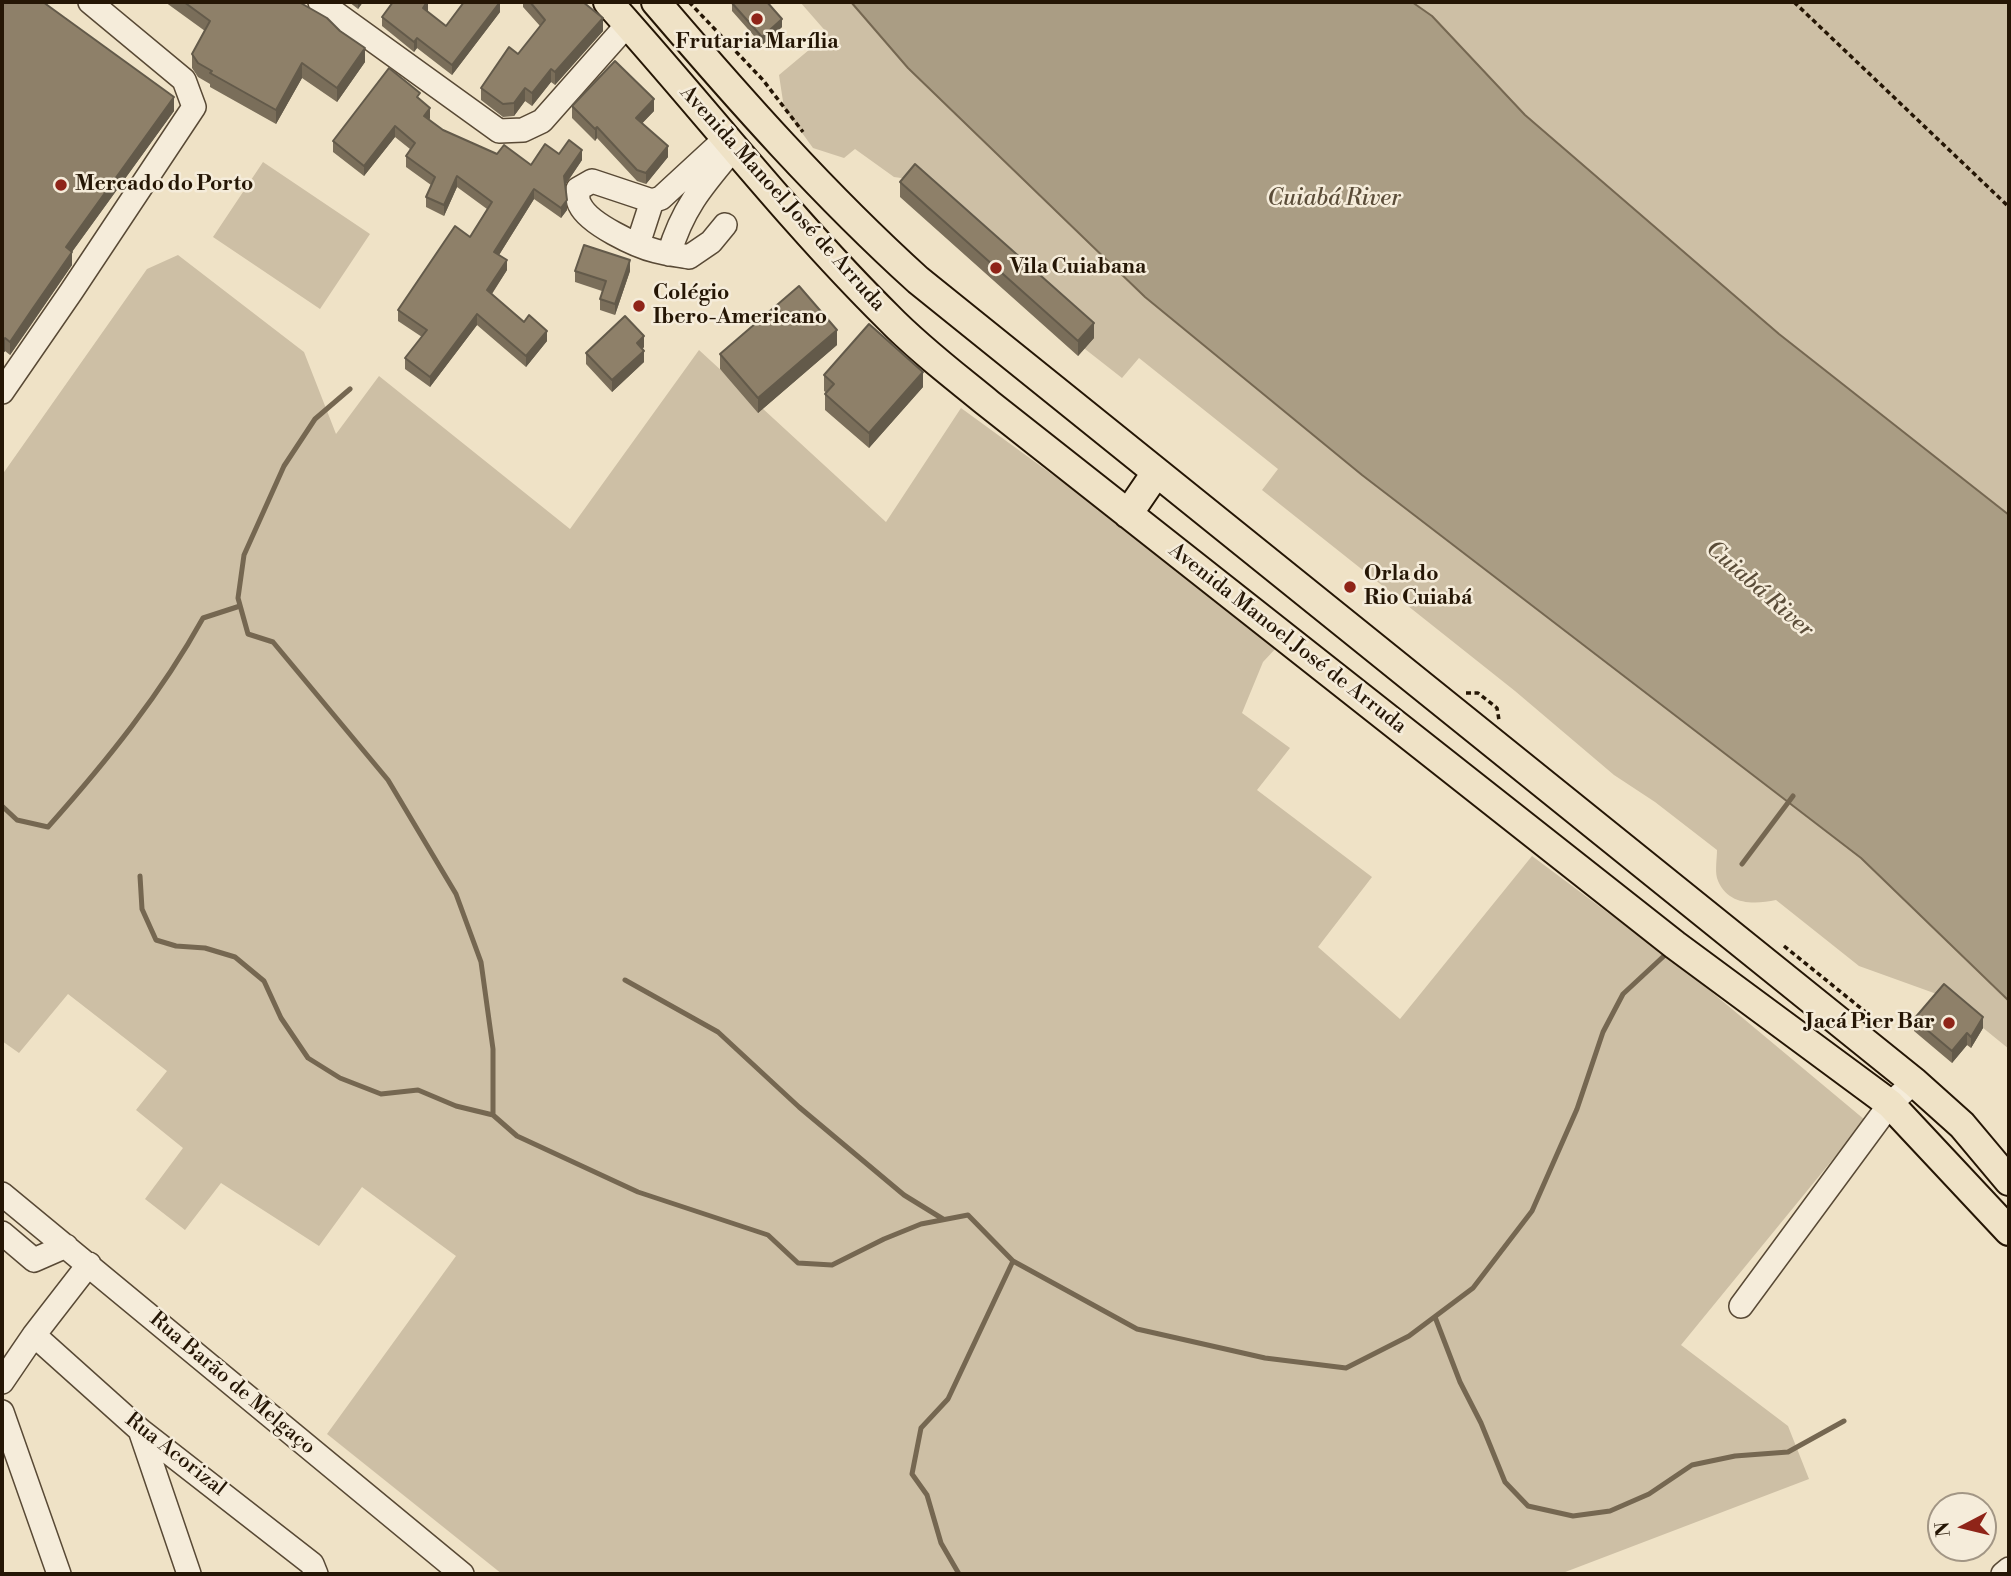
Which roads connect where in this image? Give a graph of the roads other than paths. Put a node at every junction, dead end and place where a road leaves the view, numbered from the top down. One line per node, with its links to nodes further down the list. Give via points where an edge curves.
1 (90, 2): 11 (street, via 184,80 194,107)
2 (320, 2): 5 (street, via 499,131 523,130 542,121)
3 (608, 2): 5 (main road, Avenida Manoel José de Arruda)
4 (656, 2): 12 (main road, Avenida Manoel José de Arruda, via 733,92 865,232)
5 (627, 25): 6 (main road, Avenida Manoel José de Arruda)
6 (729, 144): 7 (street); 10 (street, via 692,198); 13 (main road, Avenida Manoel José de Arruda, via 889,319)
7 (652, 201): 9 (street); 9 (street, via 592,181 578,189 578,203 588,217)
8 (725, 225): 10 (street, via 712,242 690,257)
9 (638, 244): 10 (street)
10 (669, 254)
11 (2, 391)
12 (1156, 473): 13 (main road); 14 (main road, Avenida Manoel José de Arruda)
13 (1128, 514): 15 (main road, Avenida Manoel José de Arruda, via 1675,945)
14 (1914, 1082): 15 (street); 16 (main road, Avenida Manoel José de Arruda, via 1962,1125)
15 (1890, 1104): 18 (main road, Avenida Manoel José de Arruda); 22 (street)
16 (2009, 1181)
17 (2, 1194): 20 (street, Rua Barão de Melgaço)
18 (2009, 1231)
19 (2, 1233): 20 (street, via 34,1260)
20 (66, 1246): 21 (street, Rua Barão de Melgaço)
21 (89, 1264): 23 (street); 30 (street, Rua Barão de Melgaço)
22 (1741, 1306)
23 (34, 1335): 24 (street); 26 (street, Rua Acorizal)
24 (2, 1382)
25 (2, 1412): 27 (street)
26 (140, 1430): 28 (street); 29 (street, Rua Acorizal, via 312,1564)
27 (59, 1574)
28 (190, 1574)
29 (316, 1574)
30 (462, 1574)

